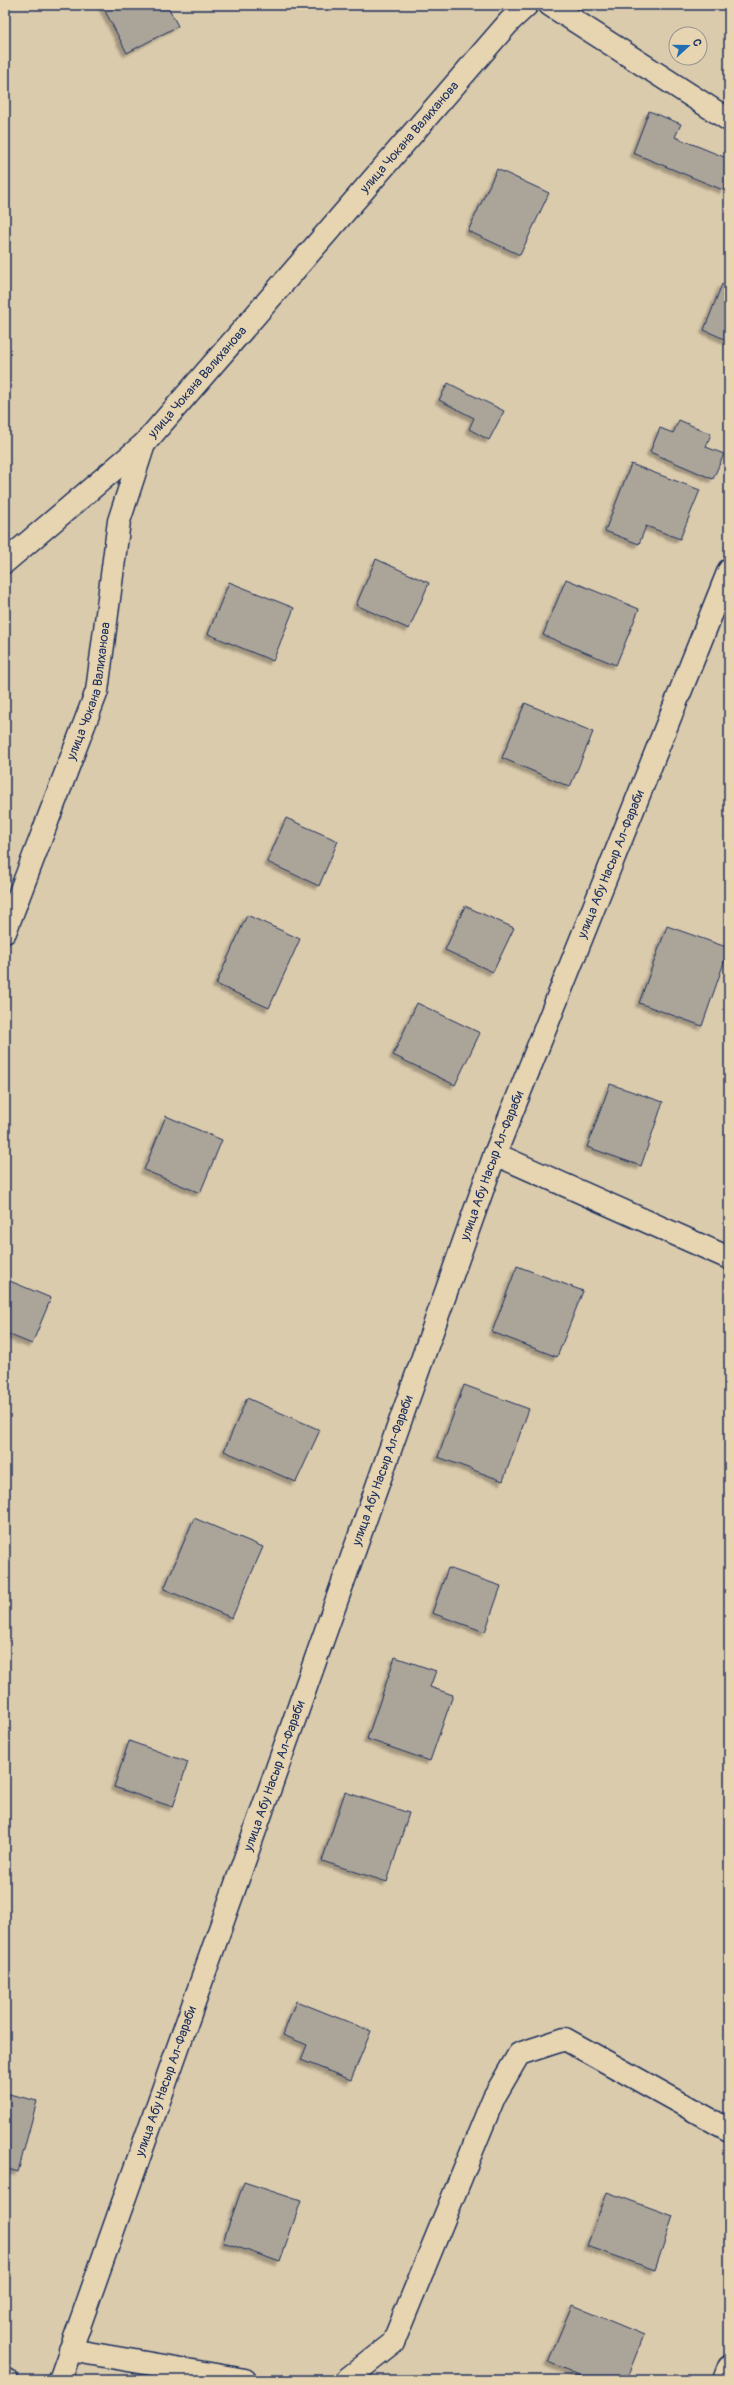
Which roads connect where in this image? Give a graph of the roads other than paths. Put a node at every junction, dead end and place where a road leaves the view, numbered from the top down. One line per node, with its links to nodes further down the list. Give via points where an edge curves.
1 (526, 5): 3 (street, улица Чокана Валиханова)
2 (550, 5): 4 (street)
3 (505, 13): 5 (street, улица Чокана Валиханова)
4 (729, 120)
5 (144, 444): 6 (street); 8 (street, улица Чокана Валиханова, via 119,521 97,691)
6 (5, 562)
7 (729, 570): 9 (street, улица Абу Насыр Ал-Фараби)
8 (5, 932)
9 (495, 1154): 10 (street); 12 (street, улица Абу Насыр Ал-Фараби)
10 (729, 1258)
11 (729, 2130): 16 (street, via 565,2039 520,2054 494,2096 393,2343)
12 (70, 2350): 14 (street, улица Абу Насыр Ал-Фараби); 15 (street)
13 (729, 2367): 17 (street)
14 (60, 2380)
15 (245, 2380)
16 (346, 2380)
17 (724, 2380)

